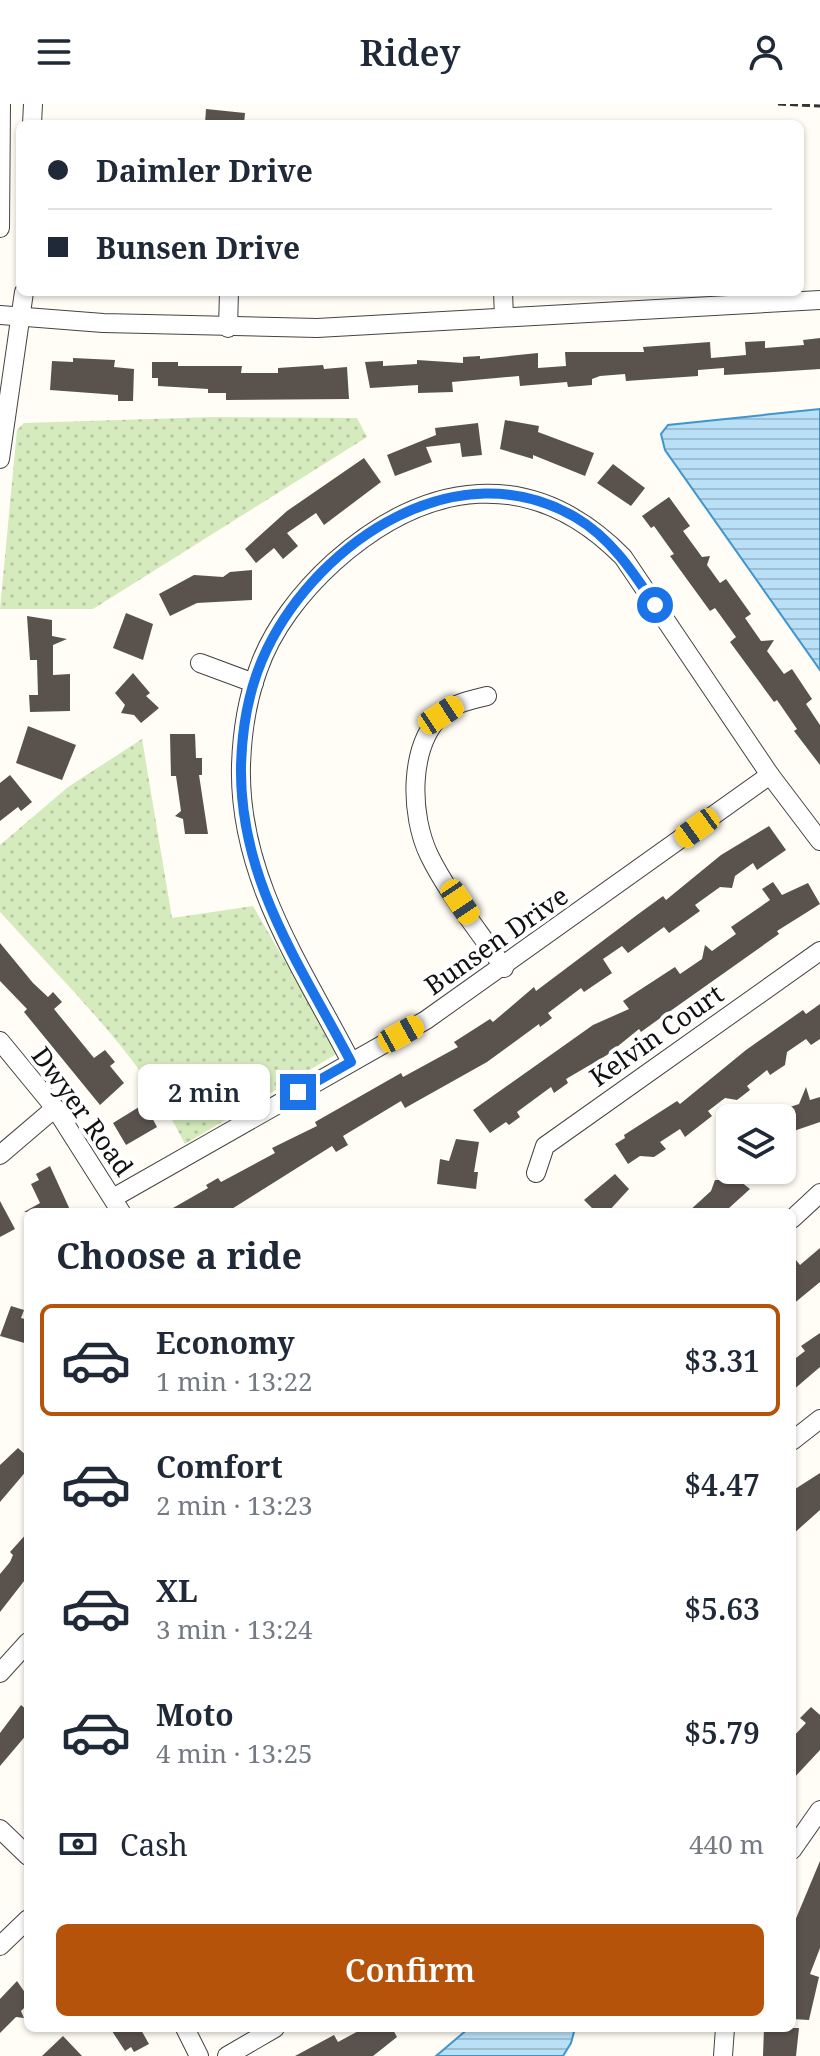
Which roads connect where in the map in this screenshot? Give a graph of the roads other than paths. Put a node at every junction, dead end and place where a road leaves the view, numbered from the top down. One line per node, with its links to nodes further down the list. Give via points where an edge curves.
1 (1, 104): 2 (street)
2 (0, 228)
3 (24, 296): 9 (street)
4 (229, 296): 11 (street)
5 (503, 296): 10 (street)
6 (775, 297): 7 (street); 10 (street)
7 (820, 300)
8 (0, 315): 9 (street)
9 (22, 317): 11 (street); 12 (street)
10 (504, 317): 11 (street)
11 (228, 328)
12 (0, 459)
13 (200, 663): 14 (street)
14 (254, 683): 16 (street, via 281,624 311,585 382,523 459,495 531,498 577,518 623,557); 21 (street, via 241,767 254,869 274,920)
15 (487, 696): 19 (street, via 441,715 422,753 416,797 431,858)
16 (770, 775): 17 (street); 19 (street, Bunsen Drive)
17 (820, 841)
18 (820, 951): 24 (street, Kelvin Court, via 545,1146)
19 (504, 968): 21 (street, Bunsen Drive)
20 (0, 1041): 22 (street, Dwyer Road)
21 (351, 1062): 26 (street, Bunsen Drive)
22 (55, 1108): 23 (street); 26 (street, Dwyer Road)
23 (0, 1155)
24 (536, 1173)
25 (820, 1193): 27 (street)
26 (117, 1205)
27 (796, 1215)
28 (820, 1419): 29 (street)
29 (796, 1438)
30 (24, 1646): 31 (street)
31 (0, 1673)
32 (820, 1810): 34 (street)
33 (0, 1829): 35 (street)
34 (796, 1844)
35 (24, 1852)
36 (24, 1923): 37 (street)
37 (0, 1946)
38 (187, 2032): 41 (street)
39 (268, 2032): 42 (street)
40 (725, 2032): 43 (street)
41 (199, 2056)
42 (227, 2056)
43 (723, 2056)

